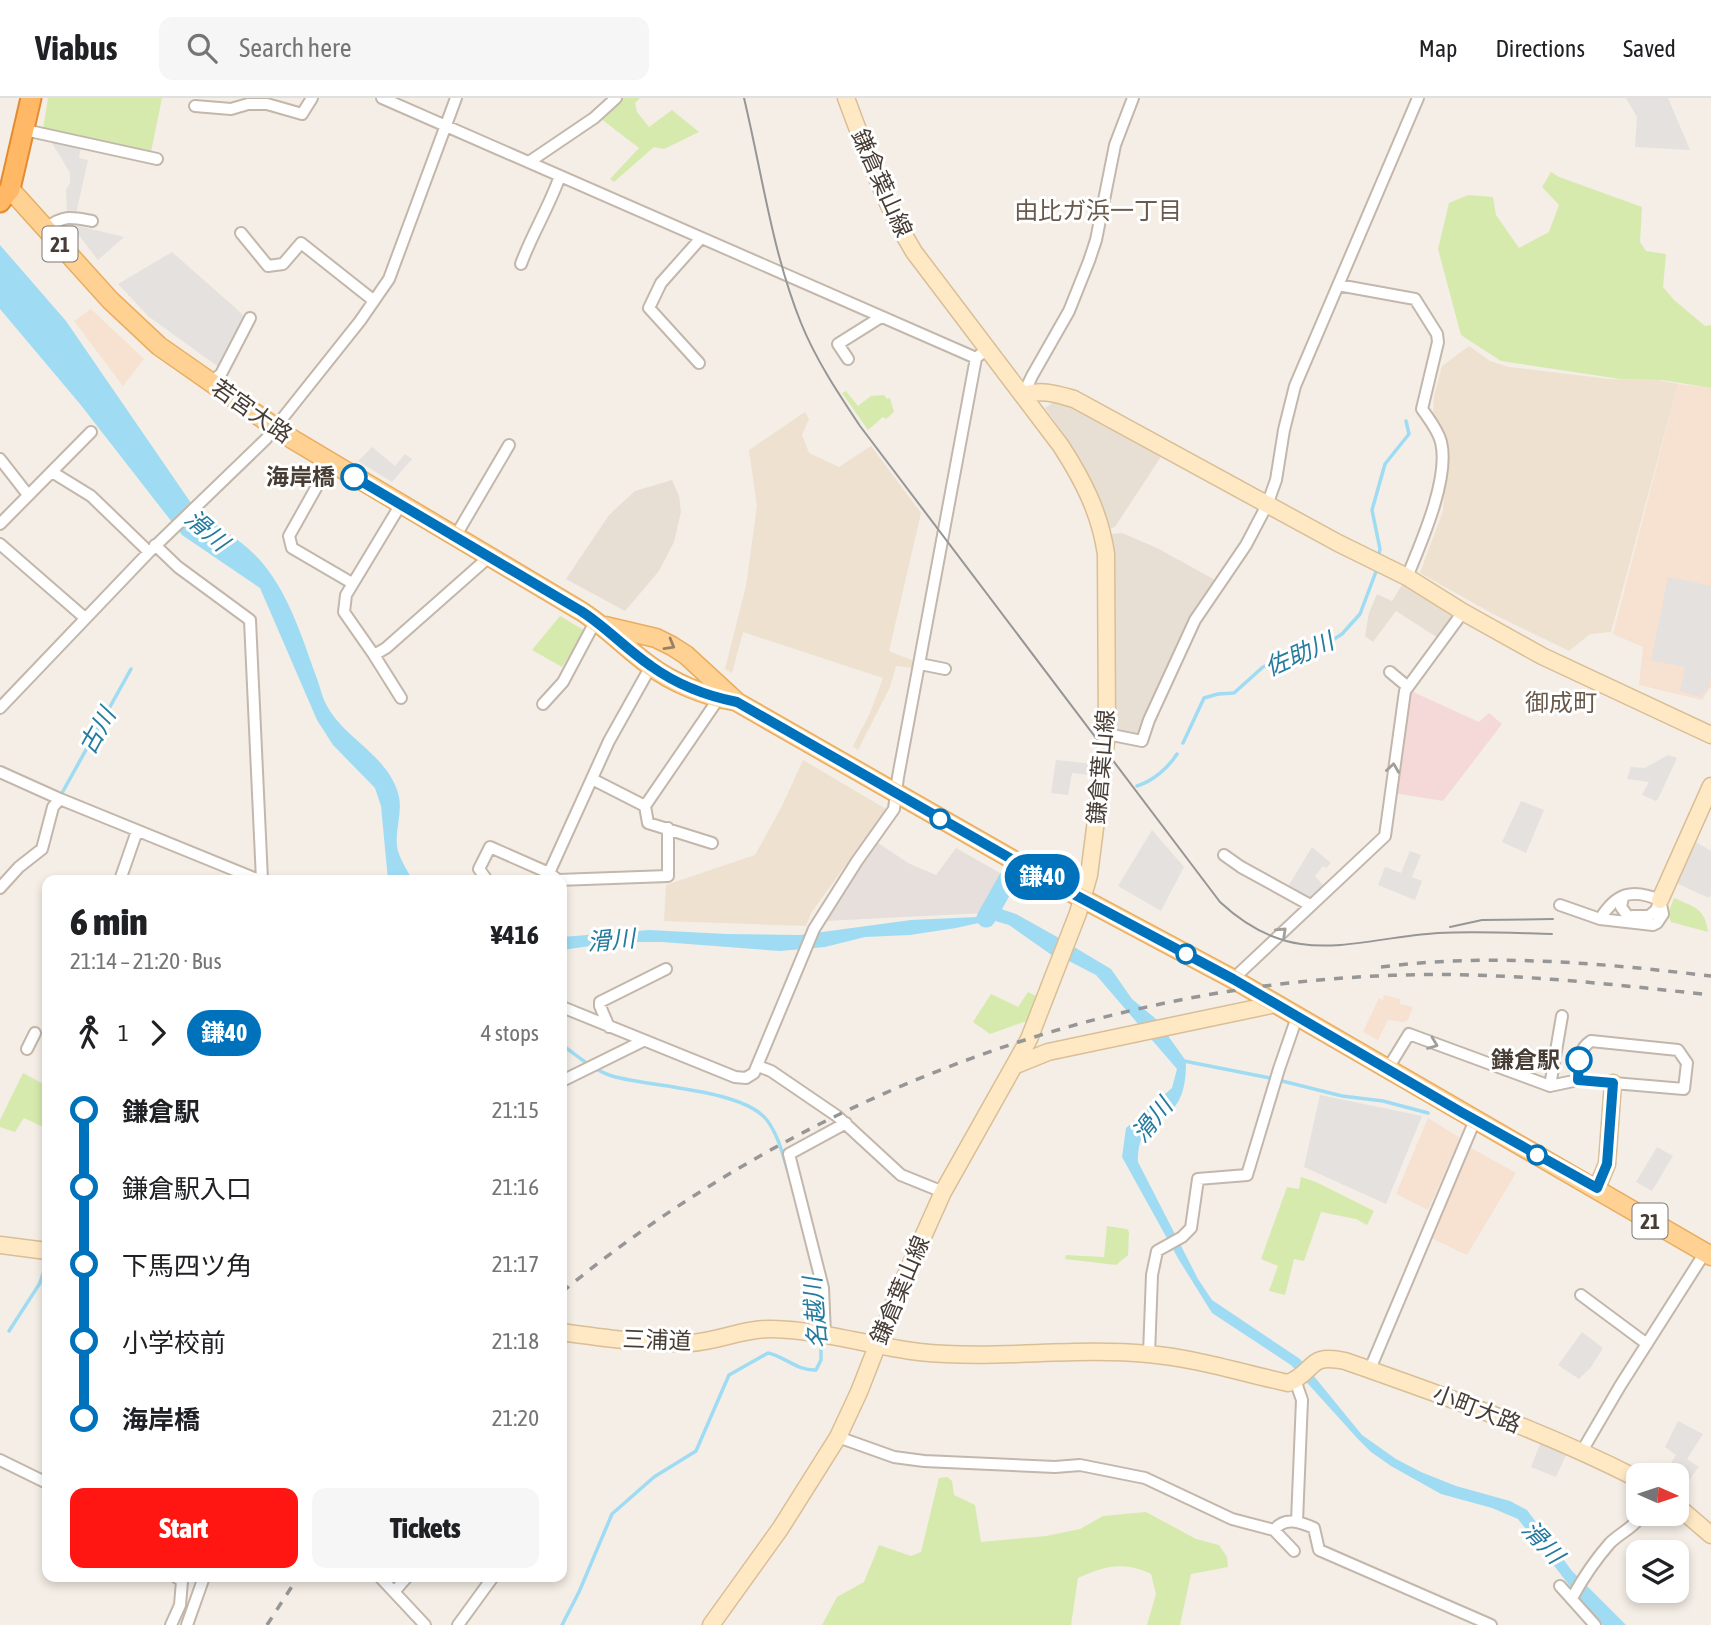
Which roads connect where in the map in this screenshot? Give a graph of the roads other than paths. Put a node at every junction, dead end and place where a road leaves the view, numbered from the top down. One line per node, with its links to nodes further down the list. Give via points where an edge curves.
1 (31, 98): 11 (highway)
2 (313, 98): 9 (street, via 302,114 267,104 231,109)
3 (382, 98): 10 (street)
4 (456, 98): 10 (street)
5 (616, 98): 13 (street)
6 (846, 98): 25 (street, 鎌倉葉山線, via 895,222)
7 (1133, 98): 29 (street, via 1115,145 1089,261 1069,311)
8 (1418, 98): 21 (street)
9 (195, 106)
10 (446, 124): 13 (street); 22 (street, via 390,279)
11 (25, 130): 12 (street); 15 (highway)
12 (157, 159)
13 (529, 162): 14 (street)
14 (560, 176): 19 (street); 20 (street)
15 (5, 195): 17 (main road, 若宮大路 / 21)
16 (92, 221): 17 (street, via 67,217)
17 (46, 228): 28 (main road, 若宮大路 / 21, via 138,328)
18 (241, 233): 22 (street, via 268,266 283,264 301,243)
19 (701, 238): 23 (street); 27 (street, via 661,283 649,308)
20 (520, 264)
21 (1339, 285): 38 (street, via 1295,386); 44 (street, via 1415,299 1437,334 1423,409 1441,439 1443,454 1436,503)
22 (373, 300): 30 (street)
23 (881, 317): 25 (street); 26 (street, via 838,344)
24 (250, 318): 28 (street, via 221,374)
25 (981, 354): 29 (street, 鎌倉葉山線); 50 (street)
26 (848, 359)
27 (699, 363)
28 (211, 382): 30 (main road, 若宮大路 / 21)
29 (1023, 395): 38 (street, via 1035,391 1074,399); 59 (street, 鎌倉葉山線, via 1077,471 1103,532)
30 (276, 428): 34 (main road, 若宮大路 / 21); 42 (street)
31 (91, 432): 35 (street)
32 (509, 445): 40 (street)
33 (0, 458): 36 (street)
34 (330, 463): 37 (main road, 若宮大路 / 21); 45 (street, via 289,536 292,548)
35 (52, 472): 36 (street); 42 (street, via 91,496)
36 (30, 494): 39 (street)
37 (401, 504): 40 (main road, 若宮大路 / 21); 45 (street)
38 (1267, 505): 44 (street); 59 (street, via 1195,620 1142,741)
39 (0, 524)
40 (455, 537): 43 (main road, 若宮大路 / 21)
41 (0, 544): 47 (street)
42 (152, 548): 47 (street); 73 (street, via 250,620)
43 (489, 557): 48 (main road, 若宮大路 / 21); 49 (street)
44 (1407, 577): 46 (street)
45 (352, 583): 49 (street, via 344,612)
46 (1464, 612): 54 (street); 60 (street, via 1542,656)
47 (85, 618): 58 (street)
48 (601, 623): 51 (main road, 若宮大路 / 21); 56 (main road, 若宮大路 / 21, one-way to 56, via 673,646); 57 (street)
49 (373, 655): 55 (street)
50 (920, 664): 52 (street); 64 (street)
51 (651, 666): 56 (main road, 若宮大路 / 21, via 682,684); 62 (street)
52 (945, 669)
53 (1390, 672): 54 (street)
54 (1408, 687): 81 (street, one-way to 54, via 1385,836)
55 (401, 698)
56 (728, 700): 64 (main road, 若宮大路 / 21); 66 (street)
57 (544, 704)
58 (0, 708)
59 (1107, 734): 80 (street, 鎌倉葉山線)
60 (1711, 735)
61 (0, 772): 65 (street)
62 (592, 779): 66 (street); 75 (street)
63 (1711, 786): 79 (street)
64 (895, 794): 80 (main road, 若宮大路 / 21); 96 (street, via 894,809 814,929)
65 (56, 797): 68 (street); 77 (street, via 42,849)
66 (645, 806): 67 (street, via 648,822)
67 (668, 828): 69 (street); 76 (street, via 668,876)
68 (137, 831): 71 (street); 72 (street)
69 (712, 843)
70 (1224, 855): 81 (street)
71 (122, 875)
72 (247, 875)
73 (260, 875)
74 (483, 875): 75 (street, via 479,869 490,847)
75 (544, 875)
76 (567, 880)
77 (0, 888)
78 (1623, 897): 79 (street, via 1632,892); 83 (street, via 1621,906); 84 (street)
79 (1653, 897): 83 (street, via 1653,913); 84 (street, via 1663,914 1653,925)
80 (1083, 900): 86 (main road, 若宮大路 / 21); 95 (street, 鎌倉葉山線)
81 (1310, 905): 86 (street, one-way to 81)
82 (1560, 905): 84 (street)
83 (1627, 915): 84 (street)
84 (1600, 919)
85 (666, 969): 91 (street, via 600,1002)
86 (1233, 979): 87 (main road, 若宮大路 / 21)
87 (1276, 1004): 90 (main road, 若宮大路 / 21); 95 (street, via 1048,1052)
88 (567, 1009): 91 (street)
89 (1562, 1016): 101 (street)
90 (1297, 1017): 97 (main road, 若宮大路 / 21); 114 (street, via 1247,1175 1198,1179 1191,1228 1157,1251)
91 (609, 1027): 93 (street)
92 (35, 1033): 94 (street)
93 (643, 1041): 96 (street, via 735,1077 750,1077); 98 (street)
94 (27, 1049)
95 (1016, 1065): 105 (street, 鎌倉葉山線, via 999,1087)
96 (758, 1066): 103 (street)
97 (1387, 1070): 101 (street, one-way to 101, via 1409,1034); 102 (main road, 若宮大路 / 21)
98 (567, 1078)
99 (1578, 1080): 100 (street); 100 (street, via 1580,1053 1591,1041 1672,1049 1685,1058 1684,1089); 101 (street)
100 (1613, 1083): 104 (street, via 1607,1164)
101 (1550, 1086)
102 (1475, 1120): 104 (main road, 若宮大路 / 21); 115 (street)
103 (846, 1123): 105 (street, via 901,1175); 111 (street, via 789,1154 823,1288)
104 (1597, 1188): 108 (main road, 若宮大路 / 21)
105 (943, 1192): 113 (street, 鎌倉葉山線)
106 (0, 1245): 107 (street)
107 (42, 1250)
108 (1709, 1257): 112 (street)
109 (1581, 1295): 112 (street)
110 (567, 1333): 111 (street, 三浦道, via 690,1343 772,1329)
111 (821, 1334): 113 (street, 三浦道)
112 (1647, 1344): 118 (street)
113 (878, 1345): 114 (street, 三浦道, via 958,1354); 117 (street, 鎌倉葉山線)
114 (1149, 1354): 116 (street, 小町大路, via 1288,1383)
115 (1370, 1369): 116 (street, 小町大路, via 1330,1358 1320,1359); 118 (street, 小町大路)
116 (1303, 1373): 123 (street)
117 (838, 1437): 125 (street, via 894,1457 1080,1465 1145,1478 1232,1519); 141 (street, 鎌倉葉山線, via 780,1529)
118 (1582, 1451): 120 (street, 小町大路)
119 (0, 1460): 121 (street)
120 (1626, 1473)
121 (42, 1481)
122 (1689, 1516): 126 (street)
123 (1297, 1521): 125 (street, via 1283,1522); 142 (street, via 1314,1528 1319,1550)
124 (1630, 1526): 135 (street, via 1611,1542)
125 (1275, 1530): 127 (street)
126 (1711, 1535)
127 (1294, 1550)
128 (182, 1582): 137 (street, via 180,1605)
129 (202, 1582): 138 (street)
130 (385, 1582): 134 (street)
131 (403, 1582): 134 (street)
132 (489, 1582): 140 (street)
133 (1560, 1586): 135 (street)
134 (394, 1592): 139 (street)
135 (1572, 1598): 136 (street)
136 (1589, 1623)
137 (170, 1625)
138 (187, 1625)
139 (425, 1625)
140 (458, 1625)
141 (710, 1625)
142 (1491, 1625)

